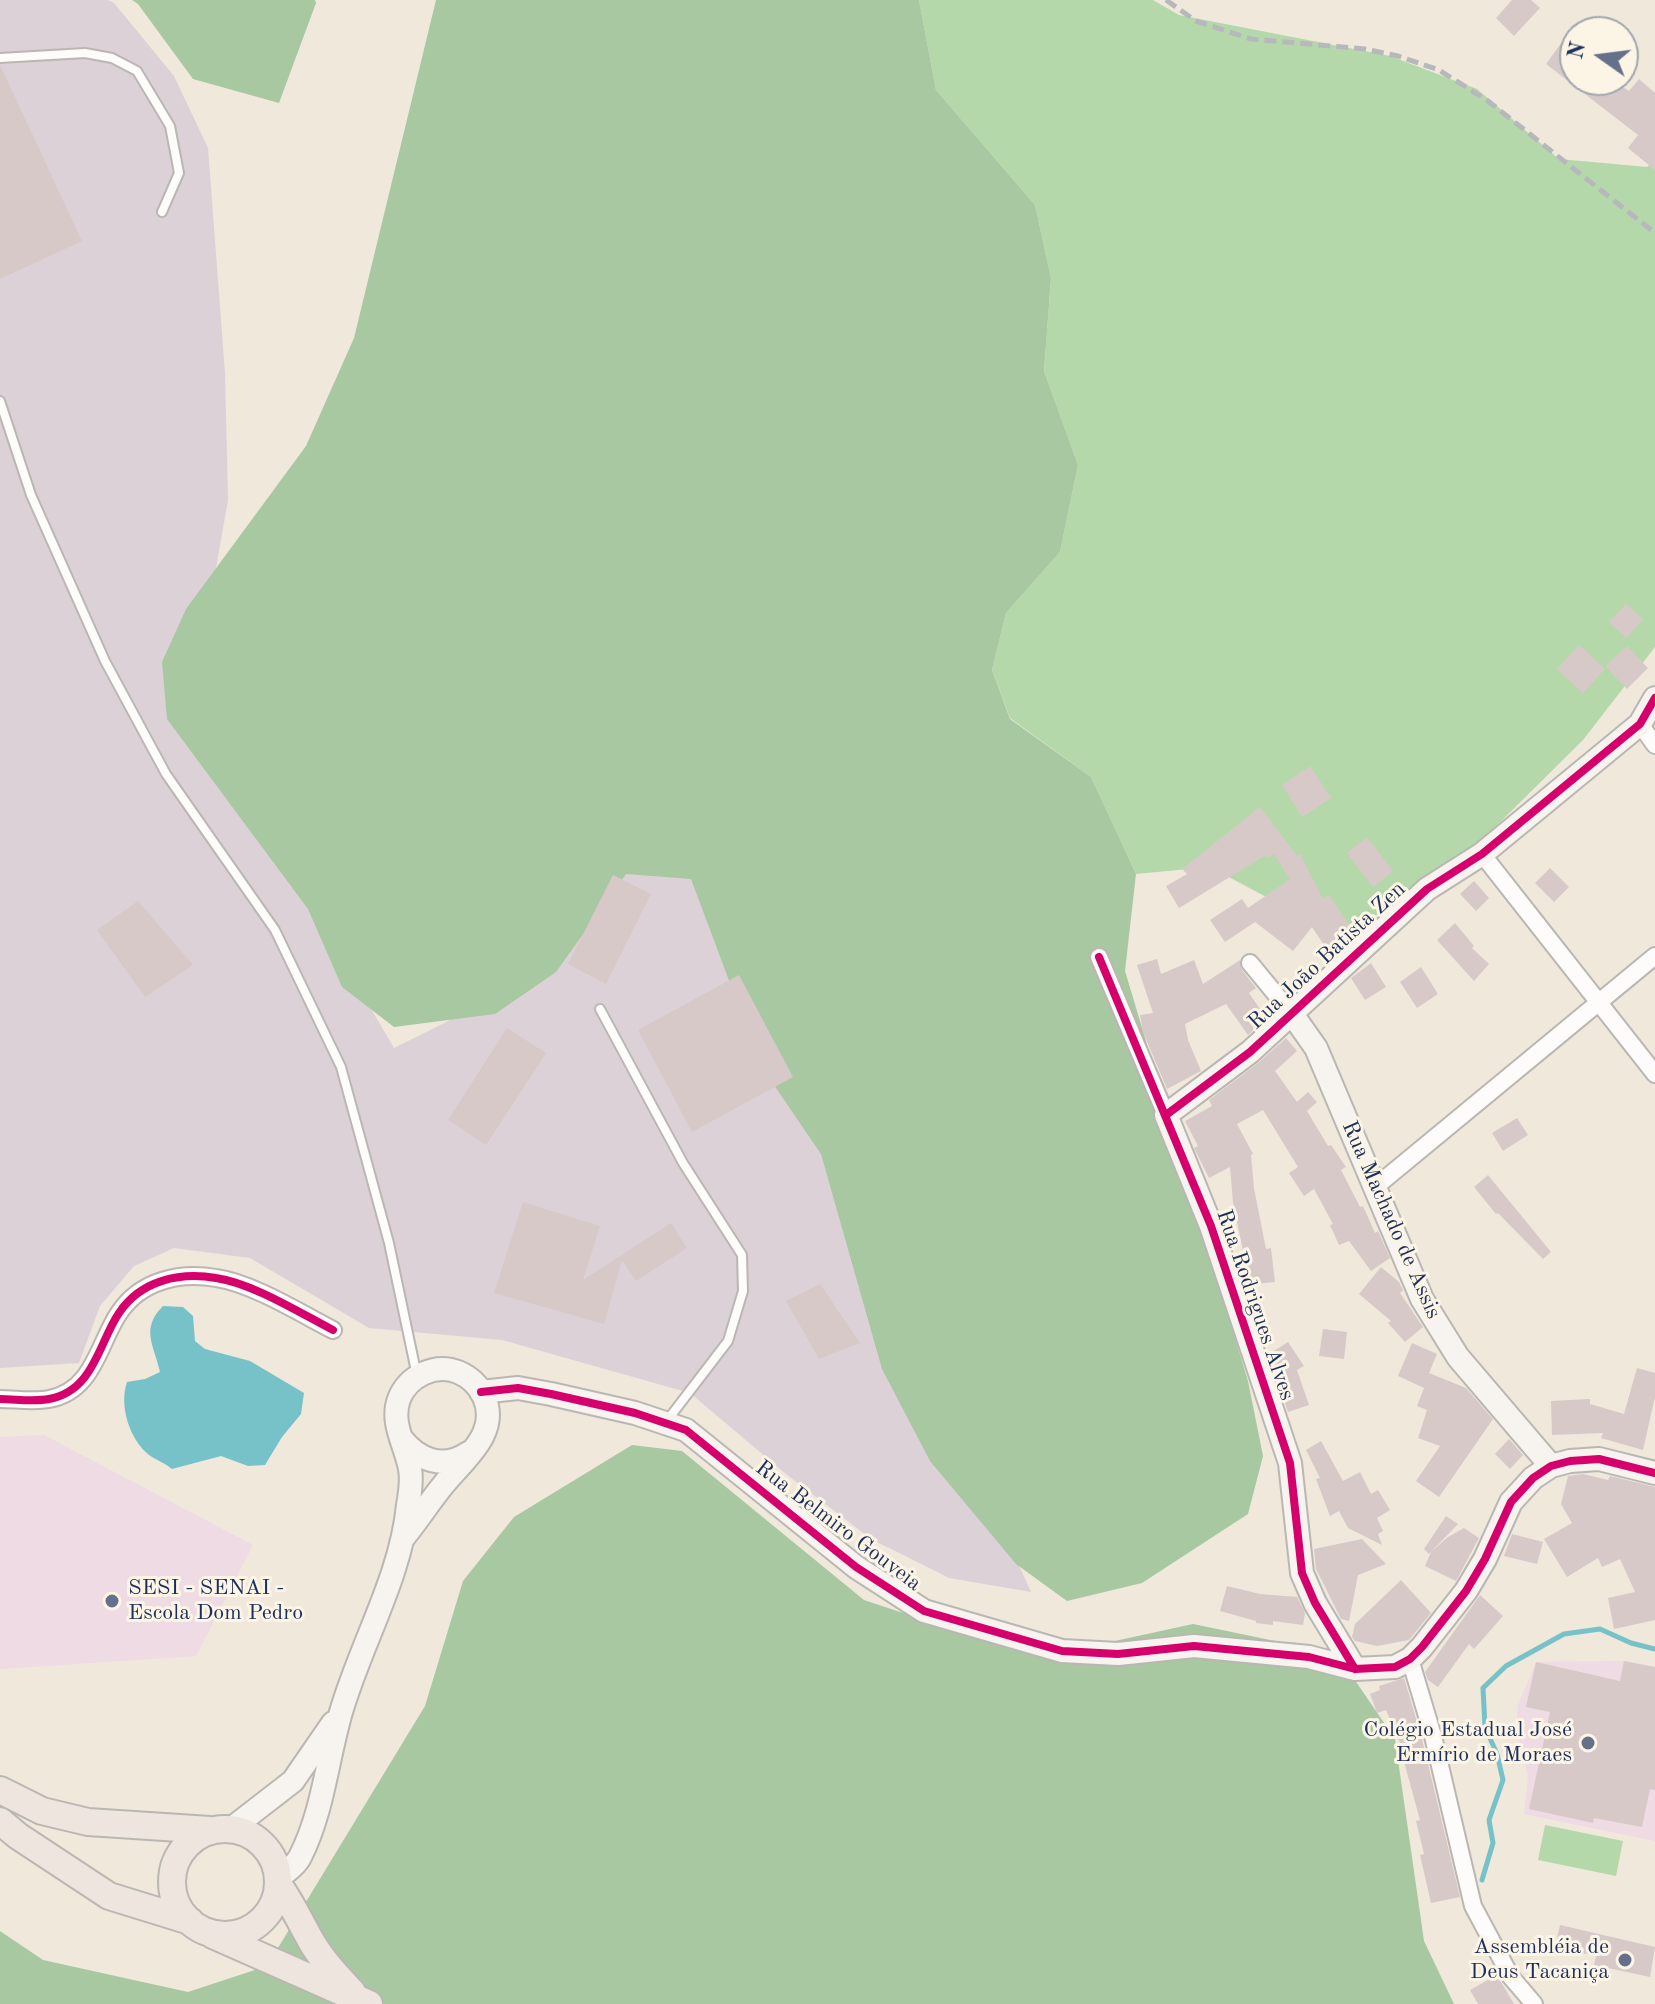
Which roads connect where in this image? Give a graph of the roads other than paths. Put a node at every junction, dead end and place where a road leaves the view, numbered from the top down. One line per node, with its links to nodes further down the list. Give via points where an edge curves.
1 (0, 58): 2 (lane, via 85,53 112,58 137,71 170,126 179,173)
2 (162, 212)
3 (0, 401): 18 (lane, via 31,495 105,661 166,774 275,930 341,1067 389,1243)
4 (1655, 698): 5 (street, Rua João Batista Zen)
5 (1640, 724): 6 (street); 7 (street, Rua João Batista Zen)
6 (1655, 745)
7 (1482, 854): 11 (street); 13 (street, Rua João Batista Zen, via 1427,889)
8 (1655, 956): 11 (street)
9 (1099, 957): 15 (street, Rua Rodrigues Alves)
10 (1250, 963): 13 (street, Rua Machado de Assis)
11 (1598, 1003): 14 (street); 16 (street)
12 (600, 1009): 21 (lane, via 683,1163 742,1255 743,1291 728,1341)
13 (1292, 1014): 15 (street, Rua João Batista Zen); 16 (street, Rua Machado de Assis, via 1316,1048)
14 (1655, 1074)
15 (1166, 1115): 28 (street, Rua Rodrigues Alves, via 1211,1226 1290,1463 1302,1573)
16 (1374, 1188): 24 (street, Rua Machado de Assis, via 1422,1299 1458,1357)
17 (333, 1330): 20 (street, via 218,1278 176,1276 147,1287 119,1312 97,1361 73,1388 50,1399)
18 (417, 1376): 19 (street, via 457,1372); 22 (street, via 396,1411)
19 (481, 1392): 21 (street, Rua Belmiro Gouveia, via 518,1388); 23 (street, via 487,1427)
20 (0, 1399)
21 (665, 1423): 28 (street, Rua Belmiro Gouveia, via 686,1430 856,1567 924,1611 1062,1651 1245,1649)
22 (401, 1438): 23 (street, via 420,1457 434,1461); 26 (street, via 411,1472)
23 (472, 1451): 26 (street)
24 (1551, 1466): 25 (street, via 1599,1459); 27 (street, via 1511,1502 1466,1591)
25 (1655, 1473)
26 (404, 1537): 29 (street)
27 (1410, 1659): 28 (street, Rua Belmiro Gouveia, via 1395,1667); 36 (street, via 1473,1906 1511,1977)
28 (1355, 1669)
29 (341, 1712): 32 (street, via 293,1781); 33 (street, via 299,1860)
30 (0, 1790): 32 (main road, via 42,1811 88,1822)
31 (0, 1821): 34 (main road, via 109,1896)
32 (221, 1829): 33 (main road, via 249,1834 264,1844); 34 (main road, via 190,1841 177,1859 172,1881 177,1903)
33 (278, 1881): 34 (main road, via 274,1903 246,1931 226,1935); 35 (main road, via 335,1974)
34 (198, 1926): 35 (main road)
35 (365, 2002)
36 (1534, 2004)

